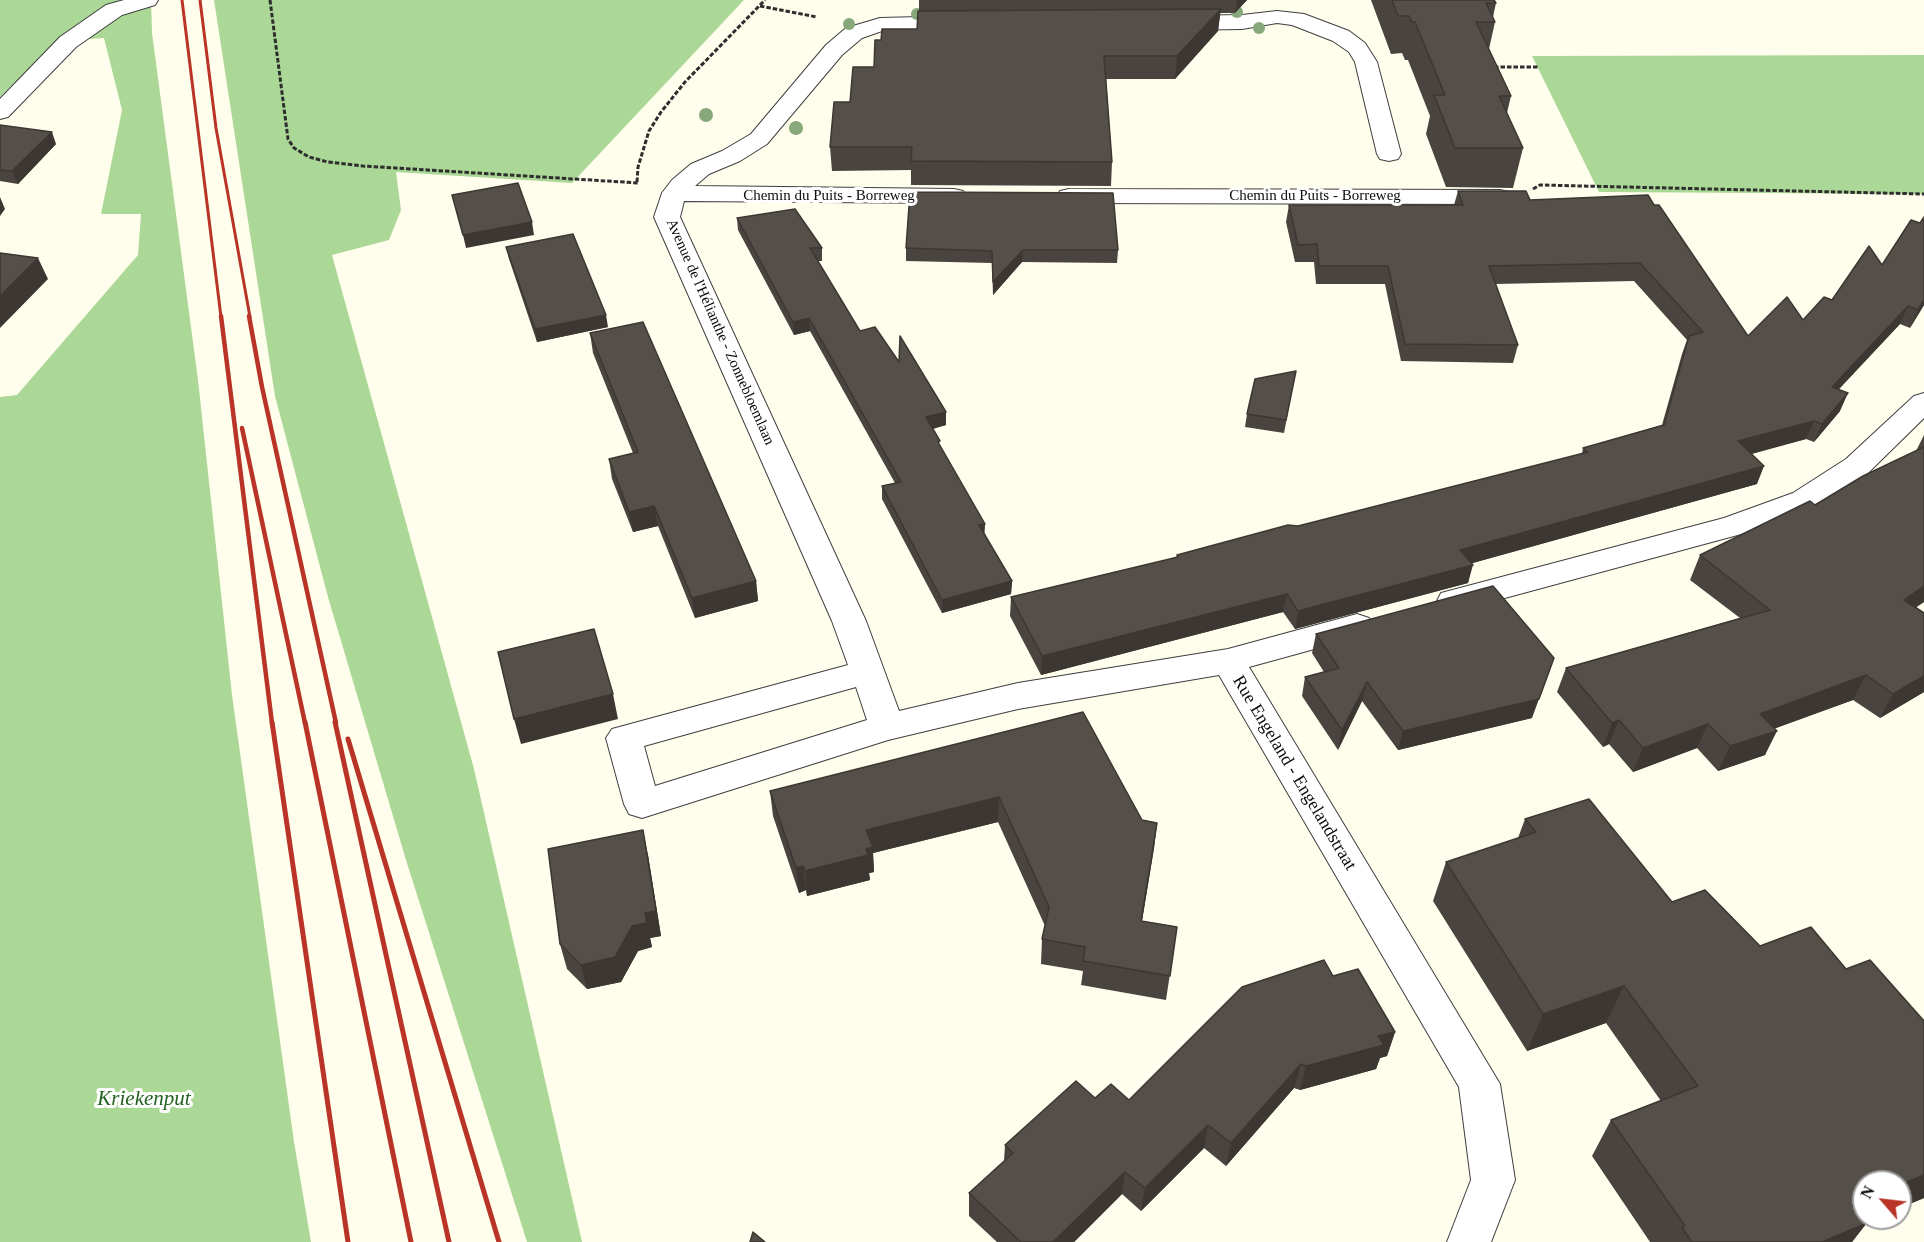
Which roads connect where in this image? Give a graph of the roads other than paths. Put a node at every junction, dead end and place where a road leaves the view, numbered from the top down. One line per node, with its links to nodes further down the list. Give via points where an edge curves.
1 (147, 0): 6 (street, via 114,10 95,21 68,42)
2 (1312, 0): 3 (street)
3 (1296, 19): 5 (street); 7 (street, via 1341,36 1357,48 1366,62)
4 (981, 23): 8 (street, Avenue de l'Hélianthe - Zonnebloemlaan, via 880,25 854,33 834,50 759,139 700,169)
5 (1152, 23)
6 (0, 112)
7 (1389, 154)
8 (674, 194): 9 (street, Chemin du Puits - Borreweg); 16 (street, Avenue de l'Hélianthe - Zonnebloemlaan, via 667,218 849,621)
9 (972, 196)
10 (1043, 196): 11 (street, Chemin du Puits - Borreweg)
11 (1520, 198)
12 (1924, 402): 13 (street, via 1857,466 1804,500 1734,526)
13 (1423, 609)
14 (1389, 618): 15 (street, Rue Engeland - Engelandstraat)
15 (1227, 661): 17 (street, via 1018,696); 18 (street, Rue Engeland - Engelandstraat, via 1479,1084 1493,1180)
16 (867, 672): 17 (street, Avenue de l'Hélianthe - Zonnebloemlaan); 17 (street, via 624,738 642,804)
17 (887, 727)
18 (1469, 1242)

